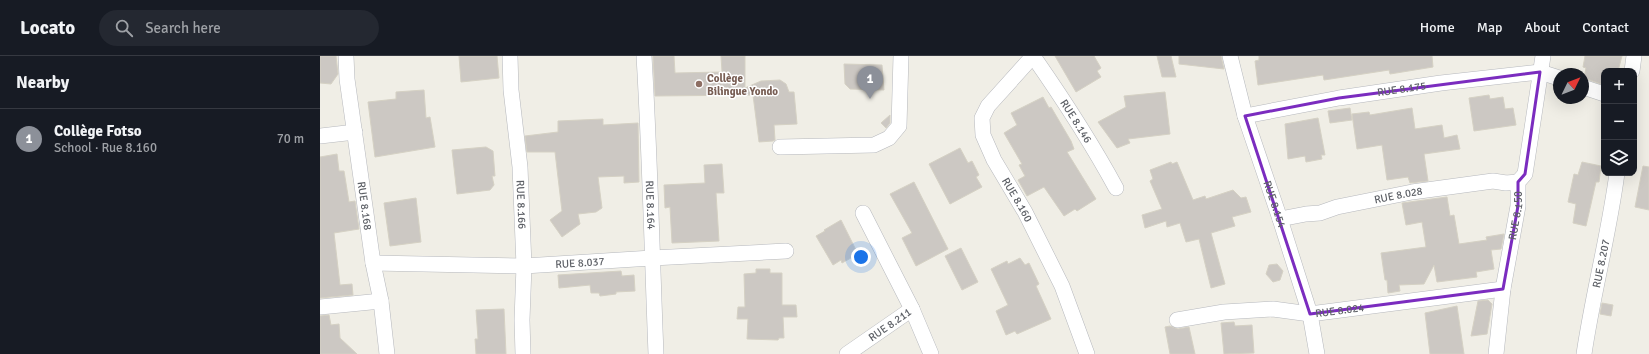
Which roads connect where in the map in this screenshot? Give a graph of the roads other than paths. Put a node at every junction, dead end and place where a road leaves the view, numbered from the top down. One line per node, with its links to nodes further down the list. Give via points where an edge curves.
1 (346, 56): 15 (street, RUE 8.168)
2 (510, 56): 26 (street, RUE 8.166, via 511,90 520,167)
3 (644, 56): 24 (street, RUE 8.164, via 650,154)
4 (901, 56): 17 (street, via 899,126 889,138 874,144)
5 (1033, 56): 20 (street, RUE 8.146, via 1058,91); 38 (street, RUE 8.160, via 988,106 982,118 983,135 1062,286)
6 (1230, 56): 14 (street, RUE 8.154)
7 (1543, 56): 10 (street, RUE 8.150)
8 (1634, 56): 9 (street)
9 (1632, 68)
10 (1540, 72): 11 (street, RUE 8.175); 14 (street, RUE 8.175, via 1347,97); 19 (street, RUE 8.150, via 1525,174)
11 (1553, 76)
12 (1589, 89): 13 (street)
13 (1601, 93)
14 (1245, 116): 22 (street, RUE 8.154)
15 (355, 132): 16 (street); 25 (street, RUE 8.168)
16 (320, 136)
17 (780, 147)
18 (1617, 176): 41 (street, RUE 8.207)
19 (1518, 182): 22 (street, RUE 8.028, via 1493,181 1412,192 1337,207 1320,213); 27 (street, RUE 8.150, via 1518,206)
20 (1116, 188)
21 (862, 213): 30 (street)
22 (1280, 219): 31 (street, RUE 8.154)
23 (786, 251): 24 (street, RUE 8.037)
24 (652, 258): 26 (street, RUE 8.037); 35 (street, RUE 8.164)
25 (373, 263): 26 (street, RUE 8.037); 28 (street, RUE 8.168)
26 (524, 266): 34 (street, RUE 8.166)
27 (1503, 289): 31 (street, RUE 8.024); 40 (street, RUE 8.150)
28 (381, 301): 29 (street); 33 (street, RUE 8.168)
29 (320, 307)
30 (912, 309): 36 (street, RUE 8.211); 37 (street, RUE 8.211)
31 (1310, 314): 32 (street, RUE 8.024, via 1274,309 1224,312); 39 (street, RUE 8.154)
32 (1177, 320)
33 (387, 354)
34 (523, 354)
35 (656, 354)
36 (847, 354)
37 (931, 354)
38 (1087, 354)
39 (1317, 354)
40 (1496, 354)
41 (1584, 354)

